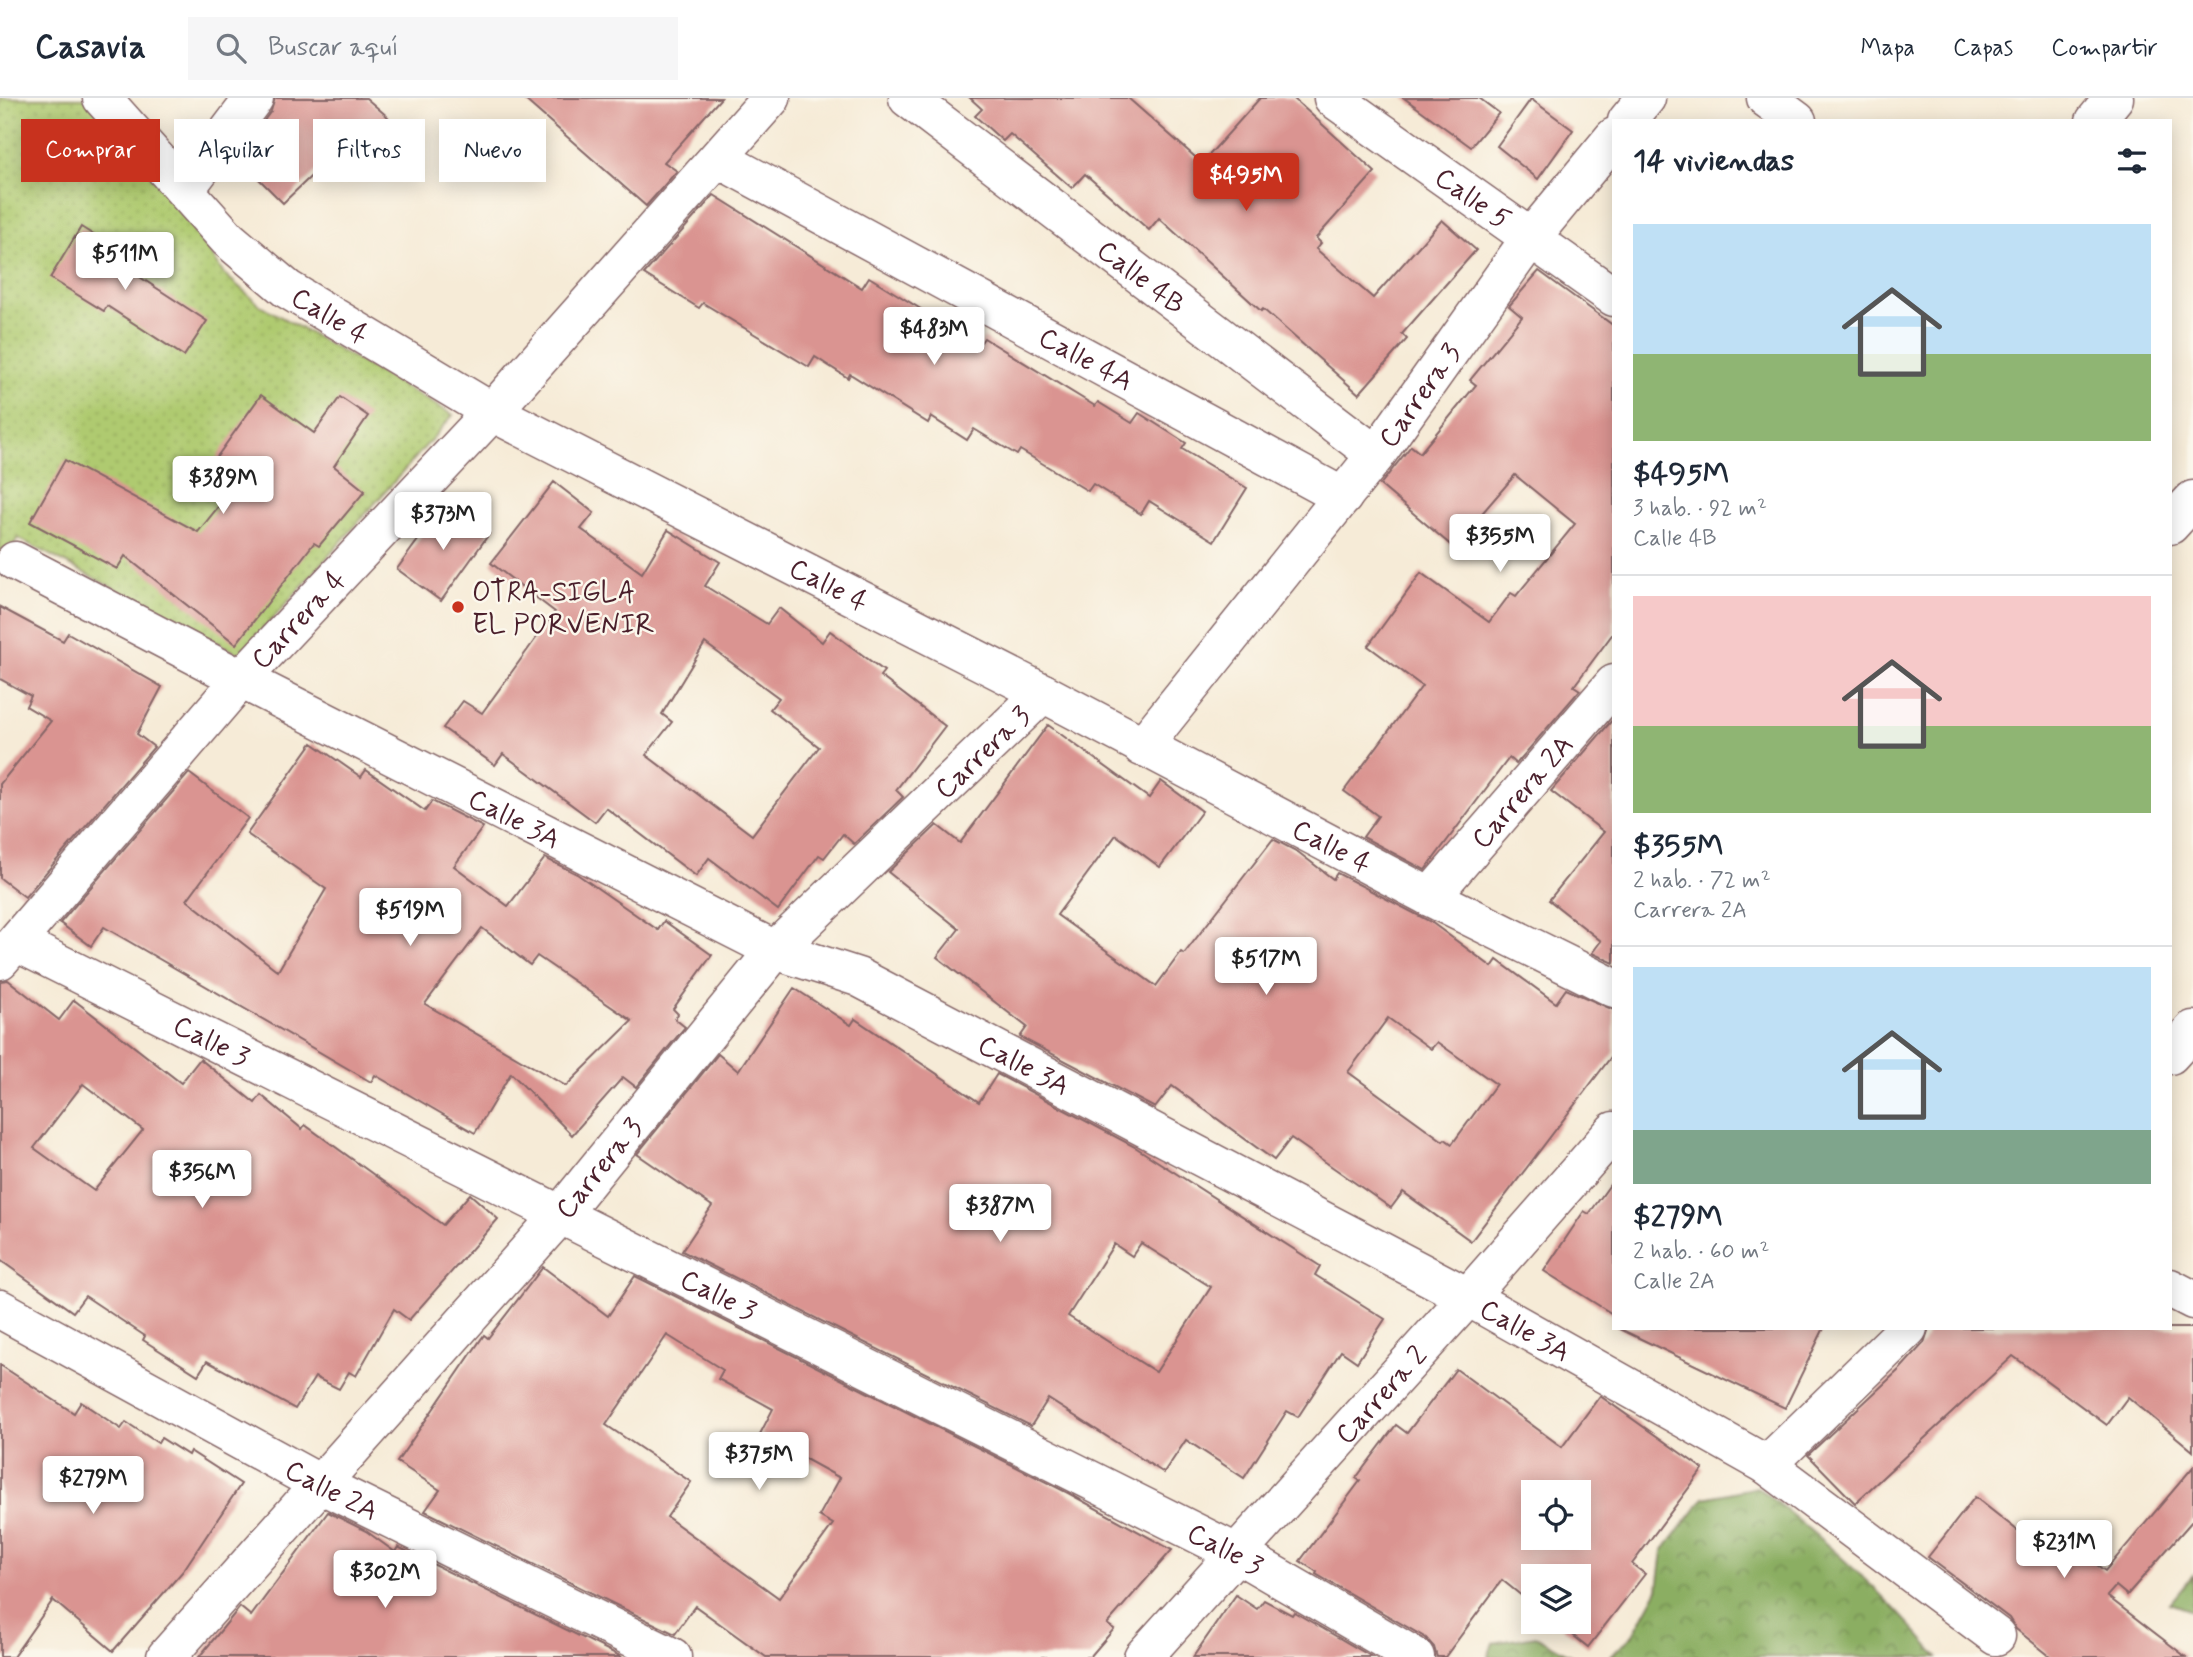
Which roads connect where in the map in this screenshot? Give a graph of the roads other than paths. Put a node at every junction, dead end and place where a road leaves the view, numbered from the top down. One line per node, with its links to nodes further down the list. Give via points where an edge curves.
1 (102, 98): 14 (street, Calle 4)
2 (254, 98): 14 (street)
3 (771, 98): 13 (street, Carrera 4)
4 (908, 98): 18 (street, Calle 4B)
5 (1333, 98): 15 (street, Calle 5)
6 (1646, 98): 9 (street)
7 (1766, 98): 10 (street)
8 (2114, 98): 11 (street)
9 (1629, 119)
10 (1794, 119)
11 (2097, 119)
12 (1612, 139): 15 (street, Carrera 3)
13 (719, 159): 17 (street, Carrera 4); 19 (street, Calle 4A)
14 (186, 188): 17 (street, Calle 4, via 228,239 287,289)
15 (1529, 240): 16 (street, Calle 5); 18 (street, Carrera 3)
16 (1612, 295)
17 (492, 412): 23 (street, Carrera 4); 25 (street, Calle 4)
18 (1376, 455): 19 (street, Carrera 3)
19 (1343, 497): 26 (street, Carrera 3)
20 (2193, 500): 21 (street)
21 (2172, 523)
22 (15, 561): 23 (street, Calle 3A)
23 (241, 679): 28 (street, Calle 3A); 29 (street, Carrera 4)
24 (1612, 686): 27 (street, Carrera 2A)
25 (1043, 692): 26 (street, Calle 4); 28 (street, Carrera 3)
26 (1142, 747): 27 (street, Calle 4)
27 (1430, 897): 30 (street, Calle 4)
28 (775, 950): 34 (street, Carrera 3); 36 (street, Calle 3A, via 858,977)
29 (8, 951): 34 (street, Calle 3)
30 (1612, 987)
31 (2193, 1030): 32 (street)
32 (2172, 1053)
33 (1612, 1133): 36 (street, Carrera 2)
34 (559, 1216): 41 (street, Carrera 3); 42 (street, Calle 3)
35 (2172, 1289): 37 (street)
36 (1468, 1297): 40 (street, Calle 3A); 42 (street, Carrera 2)
37 (2193, 1300)
38 (0, 1309): 41 (street, Calle 2A)
39 (1906, 1330): 40 (street)
40 (1767, 1465): 43 (street, Calle 3A)
41 (322, 1485): 44 (street, Carrera 3); 45 (street, Calle 2A)
42 (1238, 1554): 46 (street, Carrera 2); 47 (street, Calle 3)
43 (1996, 1636)
44 (166, 1657)
45 (672, 1657)
46 (1143, 1657)
47 (1415, 1657)

